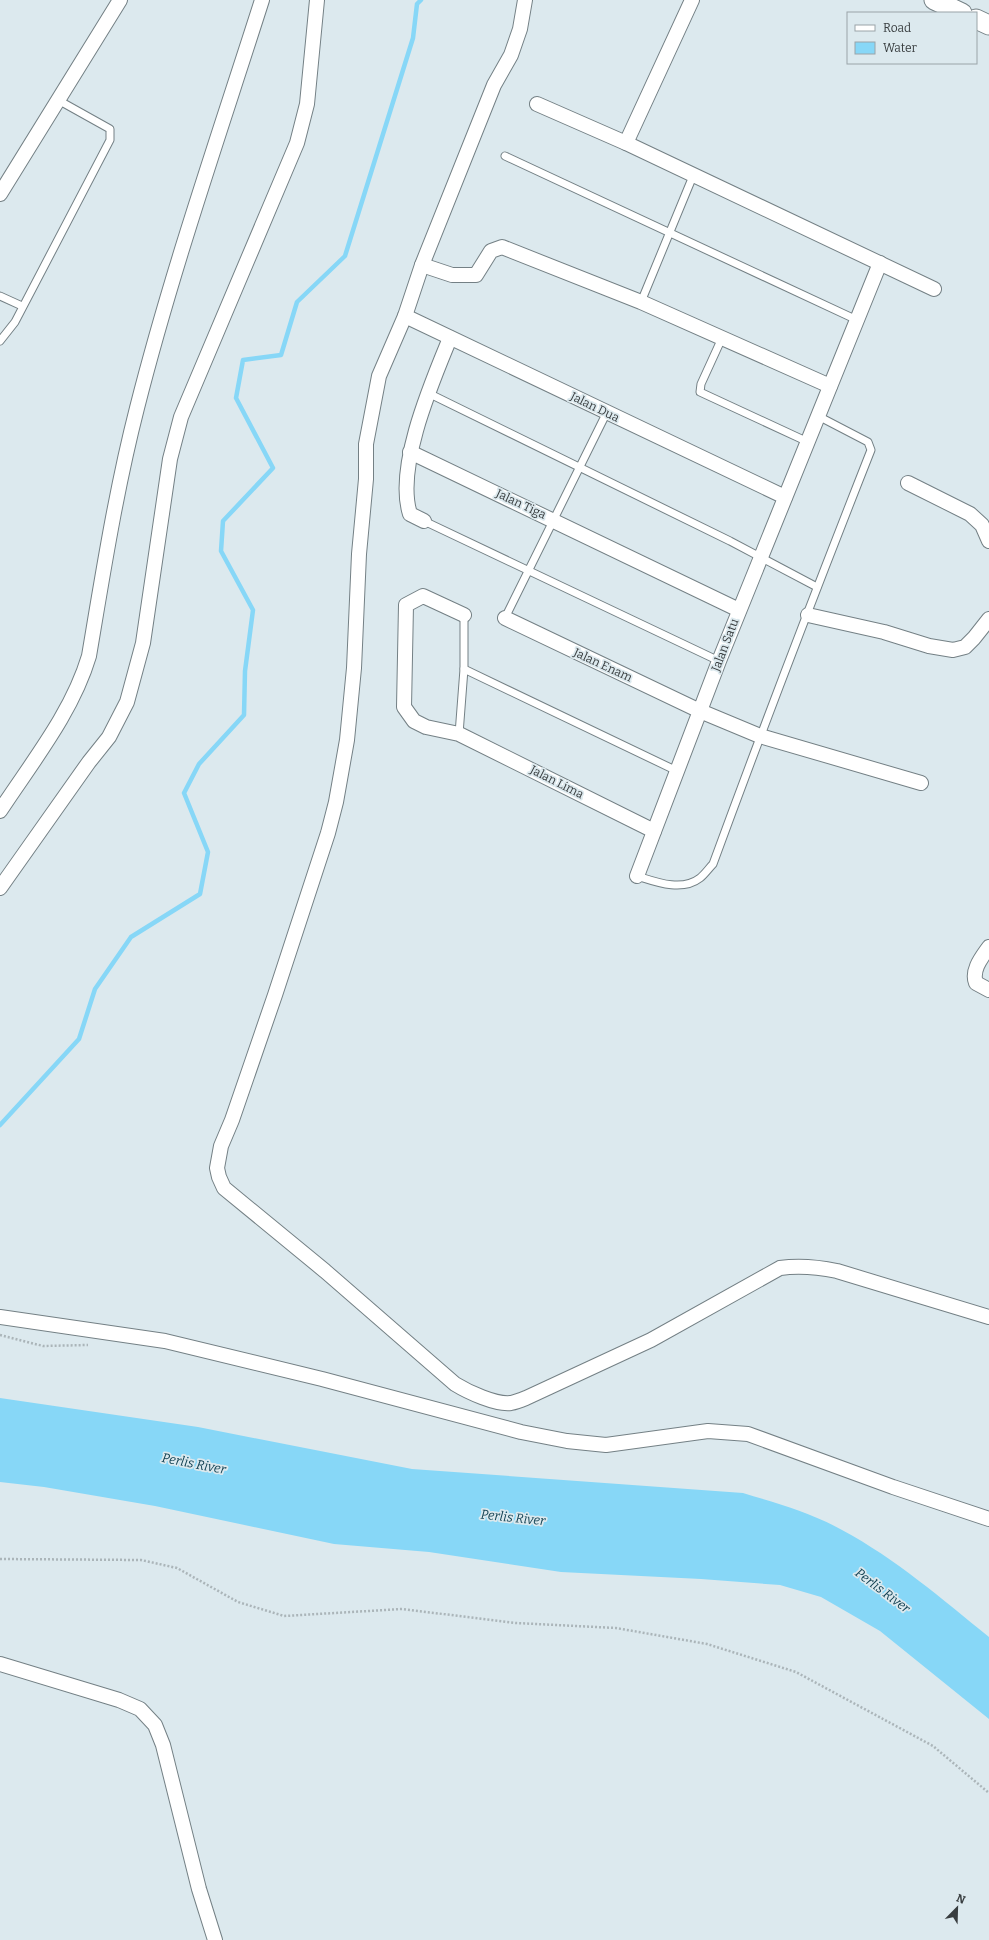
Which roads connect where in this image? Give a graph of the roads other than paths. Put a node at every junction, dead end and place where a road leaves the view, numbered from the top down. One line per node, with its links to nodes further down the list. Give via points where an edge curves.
1 (120, 0): 10 (street)
2 (262, 0): 55 (street, via 180,259 137,408 118,489 89,656 82,678 66,710)
3 (317, 0): 58 (street, via 307,104 297,142 181,417 170,459 143,643 127,702 109,737)
4 (525, 0): 18 (street, via 520,29 511,55 494,85)
5 (692, 0): 12 (street)
6 (934, 0): 7 (main road)
7 (960, 12)
8 (977, 19): 9 (main road)
9 (989, 25)
10 (58, 100): 15 (street); 22 (lane, via 110,129 110,140)
11 (537, 104): 12 (street)
12 (626, 143): 14 (street)
13 (505, 156): 16 (lane)
14 (693, 176): 16 (lane); 17 (street)
15 (0, 194)
16 (669, 233): 21 (lane); 24 (lane)
17 (880, 263): 19 (street); 24 (street, Jalan Satu)
18 (422, 265): 21 (street, via 452,275 476,275 491,251 502,247); 23 (street)
19 (934, 289)
20 (0, 296): 22 (lane)
21 (641, 302): 26 (street)
22 (22, 306): 27 (lane, via 15,322)
23 (405, 316): 25 (street, Jalan Dua); 62 (street, via 379,376 366,444 354,668 347,740 336,802 275,994 221,1146 218,1168 224,1188 325,1271 455,1384 466,1391 494,1401 510,1403 526,1398 651,1340 780,1268 816,1267 837,1271)
24 (857, 320): 28 (street, Jalan Satu)
25 (450, 338): 29 (street); 30 (street, Jalan Dua)
26 (722, 338): 28 (street); 32 (lane, via 701,384 700,392)
27 (0, 341)
28 (830, 386): 31 (street, Jalan Satu)
29 (428, 393): 33 (street); 34 (lane)
30 (607, 412): 34 (lane); 36 (street, Jalan Dua)
31 (818, 416): 32 (street, Jalan Satu); 42 (lane, via 868,442 871,450)
32 (808, 442): 36 (street, Jalan Satu)
33 (410, 452): 37 (street, Jalan Tiga); 38 (street, via 406,503 410,514)
34 (580, 468): 37 (lane); 40 (lane)
35 (908, 483): 39 (street, via 970,514 982,524)
36 (785, 497): 40 (street, Jalan Satu)
37 (554, 519): 41 (lane); 43 (street, Jalan Tiga)
38 (424, 521): 41 (lane)
39 (989, 541)
40 (761, 558): 42 (lane); 43 (street, Jalan Satu)
41 (528, 570): 46 (lane); 48 (lane)
42 (817, 587): 44 (lane)
43 (739, 610): 48 (street, Jalan Satu)
44 (808, 614): 47 (street, via 953,650 965,647); 52 (lane)
45 (464, 615): 49 (lane); 51 (street, via 423,596 406,605 404,707 414,721 426,727)
46 (505, 618): 50 (street, Jalan Enam)
47 (989, 619)
48 (719, 661): 50 (street, Jalan Satu)
49 (464, 669): 51 (lane); 53 (lane)
50 (700, 711): 52 (street, Jalan Enam); 53 (street, Jalan Satu)
51 (459, 734): 56 (street, Jalan Lima)
52 (760, 736): 54 (street, Jalan Enam); 57 (lane, via 713,864 699,879 684,884 666,886)
53 (677, 771): 56 (street, Jalan Satu)
54 (921, 783)
55 (0, 811)
56 (654, 831): 57 (street, Jalan Satu)
57 (637, 876)
58 (0, 888)
59 (989, 946): 60 (street, via 974,976 976,983)
60 (989, 990)
61 (0, 1317): 63 (street, via 165,1341 322,1379 521,1432 567,1441 606,1445 708,1431 748,1434)
62 (989, 1317)
63 (989, 1519)
64 (0, 1664): 65 (street, via 119,1700 140,1709 155,1725 163,1745 199,1889)
65 (215, 1940)

